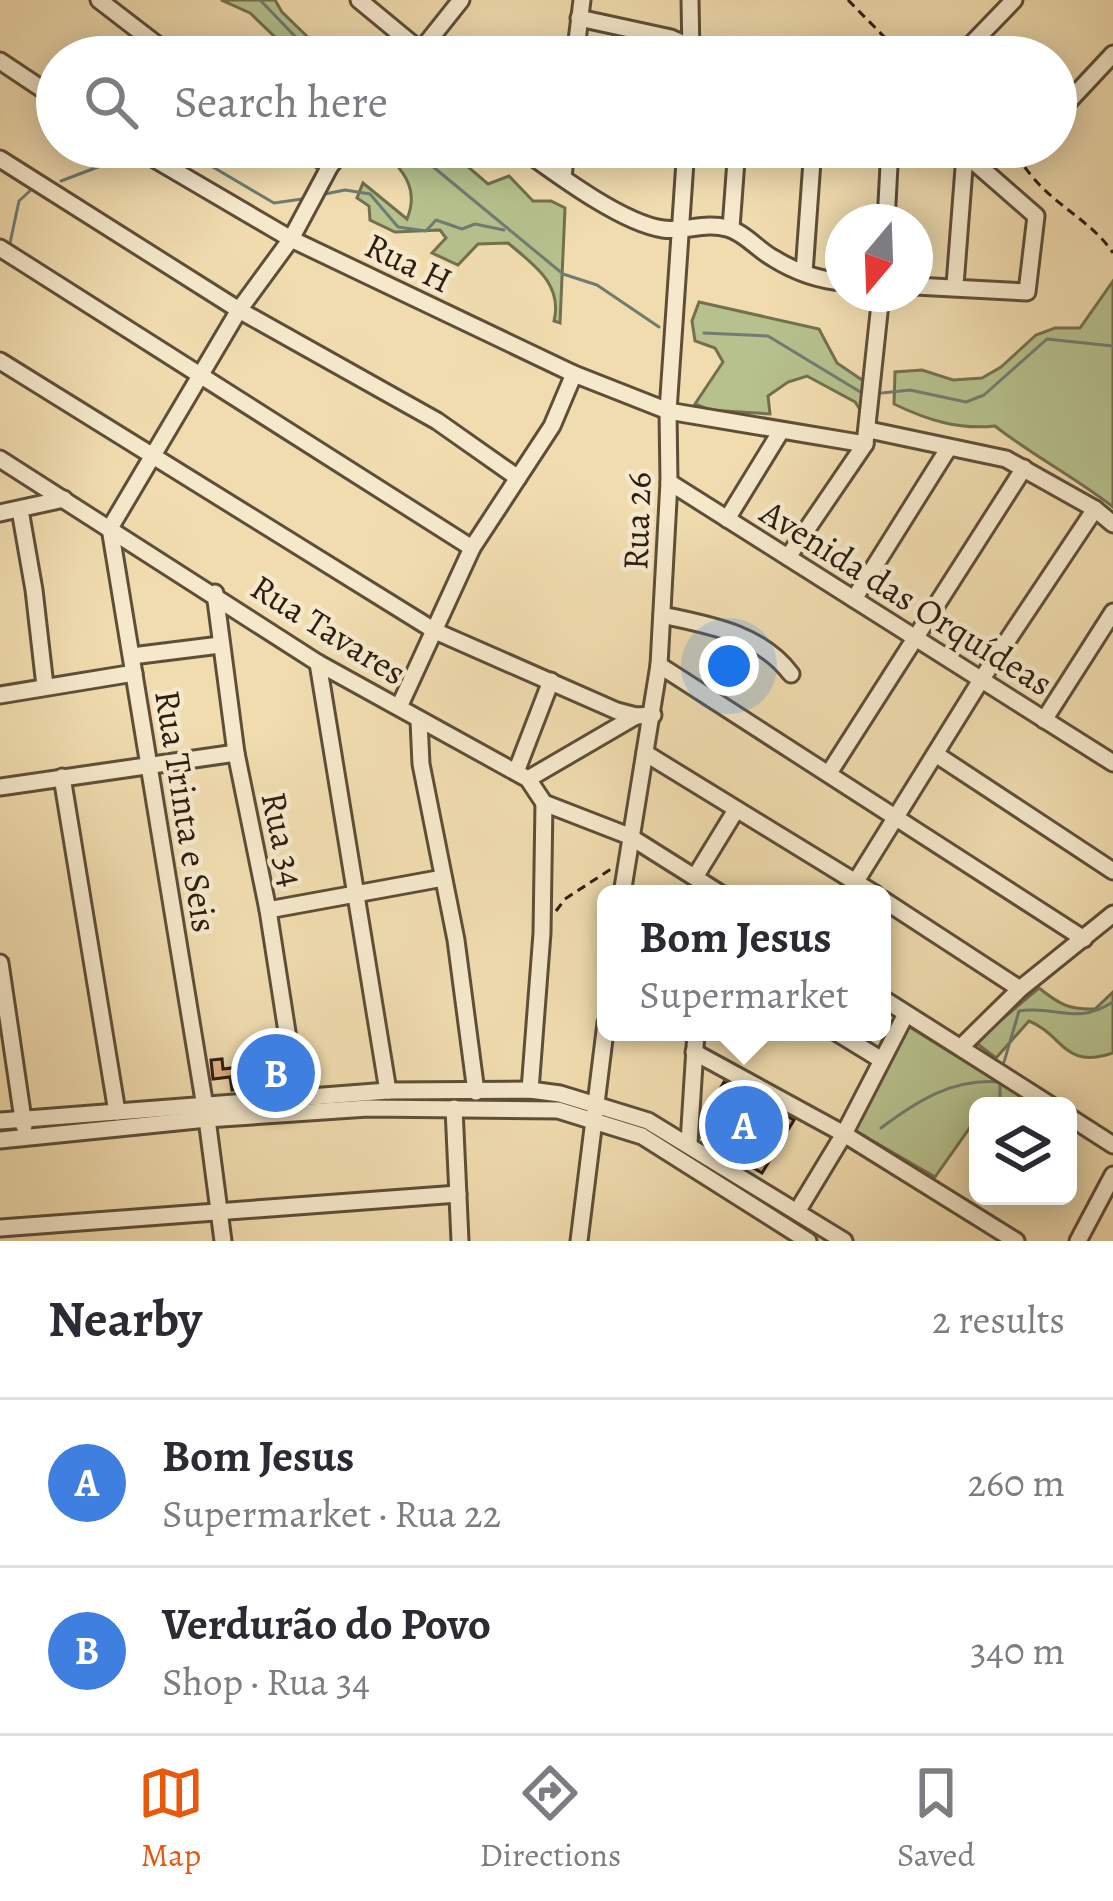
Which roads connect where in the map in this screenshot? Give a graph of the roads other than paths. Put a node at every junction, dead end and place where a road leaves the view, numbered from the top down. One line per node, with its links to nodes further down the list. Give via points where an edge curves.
1 (99, 0): 9 (street)
2 (359, 0): 8 (street)
3 (461, 0): 12 (street)
4 (581, 0): 7 (street)
5 (690, 0): 15 (street)
6 (1014, 0): 16 (street)
7 (579, 18): 13 (street); 14 (street)
8 (397, 33): 10 (street); 11 (street)
9 (146, 36)
10 (397, 36)
11 (400, 36)
12 (435, 36)
13 (577, 36)
14 (662, 36)
15 (691, 36)
16 (979, 36)
17 (1113, 54): 20 (street)
18 (0, 61): 19 (street)
19 (36, 85)
20 (1077, 93)
21 (0, 159): 44 (street)
22 (170, 168): 38 (street, Rua H)
23 (324, 168): 33 (street)
24 (329, 168): 33 (street)
25 (548, 168): 34 (street)
26 (563, 168): 34 (street)
27 (685, 168): 37 (street, Rua 26)
28 (735, 168): 36 (street)
29 (812, 168): 40 (street)
30 (889, 168): 35 (street)
31 (960, 168): 43 (street)
32 (981, 168): 43 (street, via 1036,216 1027,292)
33 (327, 171): 38 (street)
34 (562, 178): 37 (street, via 657,229)
35 (887, 204)
36 (731, 228): 37 (street); 40 (street)
37 (682, 230): 49 (street, Rua 26)
38 (291, 239): 44 (street); 47 (street, Rua H)
39 (0, 248): 48 (street)
40 (804, 273): 41 (street)
41 (825, 278)
42 (933, 286): 43 (street)
43 (955, 286)
44 (238, 310): 48 (street); 56 (street, via 437,421)
45 (879, 312): 51 (street)
46 (0, 361): 53 (street)
47 (574, 374): 49 (street, Rua H); 56 (street)
48 (200, 376): 53 (street); 65 (street)
49 (668, 411): 50 (street, Rua H); 57 (street, Rua 26)
50 (781, 431): 51 (street, Rua H); 62 (street)
51 (867, 437): 52 (street, Rua H); 66 (street)
52 (948, 449): 55 (street, Rua H); 68 (street)
53 (150, 455): 64 (street); 71 (street)
54 (0, 459): 58 (street, Rua Tavares)
55 (1024, 468): 59 (street, Rua H); 72 (street)
56 (518, 478): 65 (street)
57 (669, 482): 62 (street, Avenida das Orquídeas); 70 (street, Rua 26)
58 (64, 499): 60 (street); 64 (street, Rua Tavares)
59 (1095, 509): 63 (street, Rua H); 78 (street)
60 (20, 510): 61 (street); 80 (street)
61 (0, 513)
62 (727, 519): 66 (street, Avenida das Orquídeas)
63 (1113, 524)
64 (110, 529): 67 (street, Rua Tavares); 75 (street, Rua Trinta e Seis)
65 (472, 548): 71 (street)
66 (788, 557): 68 (street, Avenida das Orquídeas)
67 (215, 593): 73 (street, Rua 34); 74 (street, Rua Tavares)
68 (854, 599): 72 (street, Avenida das Orquídeas)
69 (1113, 612): 84 (street)
70 (662, 615): 76 (street, Rua 26); 77 (street, via 745,636)
71 (435, 631): 79 (street); 82 (street)
72 (916, 638): 78 (street, Avenida das Orquídeas); 91 (street)
73 (220, 645): 75 (street); 86 (street, Rua 34)
74 (318, 663): 82 (street, Rua Tavares); 106 (street)
75 (133, 664): 80 (street); 90 (street, Rua Trinta e Seis)
76 (659, 664): 83 (street, Rua 26); 91 (street)
77 (791, 674)
78 (981, 680): 84 (street, Avenida das Orquídeas); 88 (street)
79 (551, 681): 83 (street); 92 (street)
80 (45, 686): 81 (street)
81 (0, 695)
82 (399, 707): 85 (street, Rua Tavares)
83 (645, 716): 87 (street, Rua 26); 92 (street)
84 (1044, 719): 89 (street, Avenida das Orquídeas)
85 (419, 721): 92 (street, Rua Tavares); 101 (street)
86 (236, 753): 90 (street); 108 (street, Rua 34)
87 (645, 753): 96 (street); 98 (street, Rua 26)
88 (937, 755): 97 (street); 99 (street)
89 (1112, 762)
90 (149, 766): 93 (street); 132 (street, Rua Trinta e Seis)
91 (829, 773): 97 (street)
92 (522, 776): 95 (street, Rua Tavares)
93 (62, 777): 94 (street); 133 (street)
94 (0, 787)
95 (544, 803): 98 (street); 123 (street)
96 (736, 810): 100 (street); 104 (street)
97 (896, 818): 105 (street); 110 (street)
98 (629, 836): 100 (street); 102 (street, Rua 26)
99 (1113, 871)
100 (694, 877): 103 (street)
101 (443, 878): 106 (street); 125 (street)
102 (623, 885)
103 (705, 885)
104 (848, 885)
105 (854, 885)
106 (356, 893): 108 (street); 124 (street)
107 (891, 905): 112 (street)
108 (268, 910): 126 (street, Rua 34)
109 (1113, 914): 110 (street)
110 (1084, 940): 112 (street)
111 (0, 963): 134 (street)
112 (1020, 989): 120 (street)
113 (891, 1004): 114 (street)
114 (906, 1014): 115 (street); 120 (street)
115 (891, 1040)
116 (604, 1041): 131 (street)
117 (695, 1041): 121 (street)
118 (851, 1041): 122 (street)
119 (890, 1041): 122 (street)
120 (961, 1047): 127 (street)
121 (694, 1052): 128 (street); 137 (street)
122 (880, 1059): 137 (street)
123 (530, 1090): 125 (street); 131 (street)
124 (388, 1091): 125 (street); 126 (street)
125 (476, 1092)
126 (296, 1096): 132 (street)
127 (1038, 1097)
128 (692, 1098): 129 (street); 141 (street)
129 (709, 1107)
130 (454, 1108): 131 (street); 132 (street); 143 (street)
131 (594, 1110): 141 (street, via 647,1121); 147 (street); 150 (street)
132 (206, 1111): 133 (street); 138 (street); 144 (street, Rua Trinta e Seis)
133 (117, 1112): 134 (street)
134 (22, 1119): 135 (street); 138 (street)
135 (0, 1121)
136 (1077, 1121): 139 (street)
137 (844, 1134): 145 (street); 152 (street)
138 (28, 1137): 140 (street)
139 (1110, 1139)
140 (0, 1140)
141 (689, 1143): 145 (street)
142 (1113, 1175): 153 (street)
143 (458, 1194): 144 (street); 149 (street)
144 (219, 1210): 146 (street); 148 (street, Rua Trinta e Seis)
145 (803, 1214): 147 (street); 151 (street)
146 (0, 1228)
147 (804, 1238)
148 (223, 1241)
149 (460, 1241)
150 (579, 1241)
151 (844, 1241)
152 (1016, 1241)
153 (1078, 1241)

